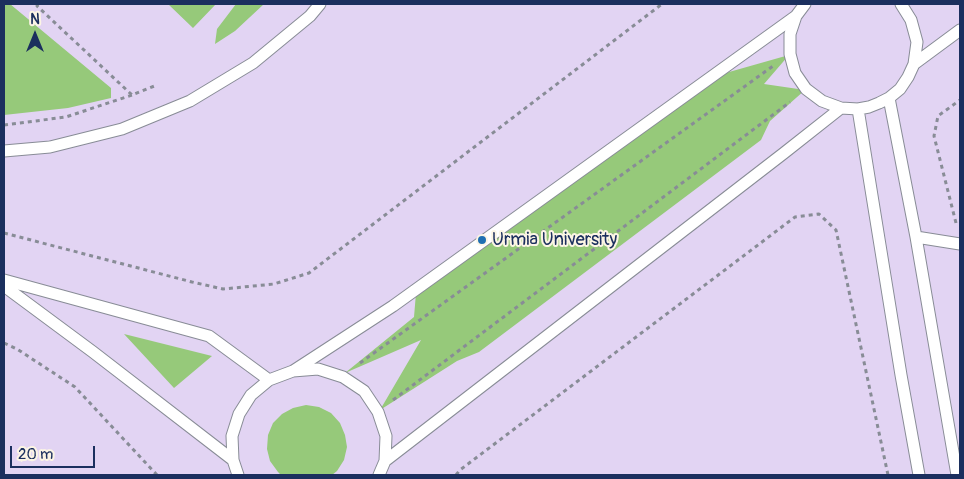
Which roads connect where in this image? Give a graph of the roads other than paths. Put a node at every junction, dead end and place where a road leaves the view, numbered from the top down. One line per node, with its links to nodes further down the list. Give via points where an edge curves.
1 (320, 4): 10 (lane, via 253,63 190,101 122,129 50,147)
2 (805, 4): 4 (lane)
3 (900, 4): 6 (lane, via 912,20 917,42)
4 (796, 16): 8 (lane, via 790,34 790,54 795,73 806,89 822,101); 15 (lane, via 393,306)
5 (960, 30): 6 (lane)
6 (914, 64): 7 (lane, via 900,89)
7 (889, 98): 9 (lane); 11 (lane)
8 (840, 108): 9 (lane); 18 (lane)
9 (858, 109): 21 (lane, via 900,375)
10 (4, 151)
11 (916, 237): 12 (lane); 22 (lane)
12 (960, 244)
13 (4, 280): 16 (lane, via 208,336)
14 (4, 286): 17 (lane)
15 (293, 370): 16 (lane); 18 (lane, via 318,369 343,377 364,391 378,412 386,436)
16 (269, 380): 17 (lane, via 251,395 239,414 232,436)
17 (233, 460): 19 (lane)
18 (385, 461): 20 (lane)
19 (238, 475)
20 (379, 475)
21 (920, 475)
22 (957, 475)

